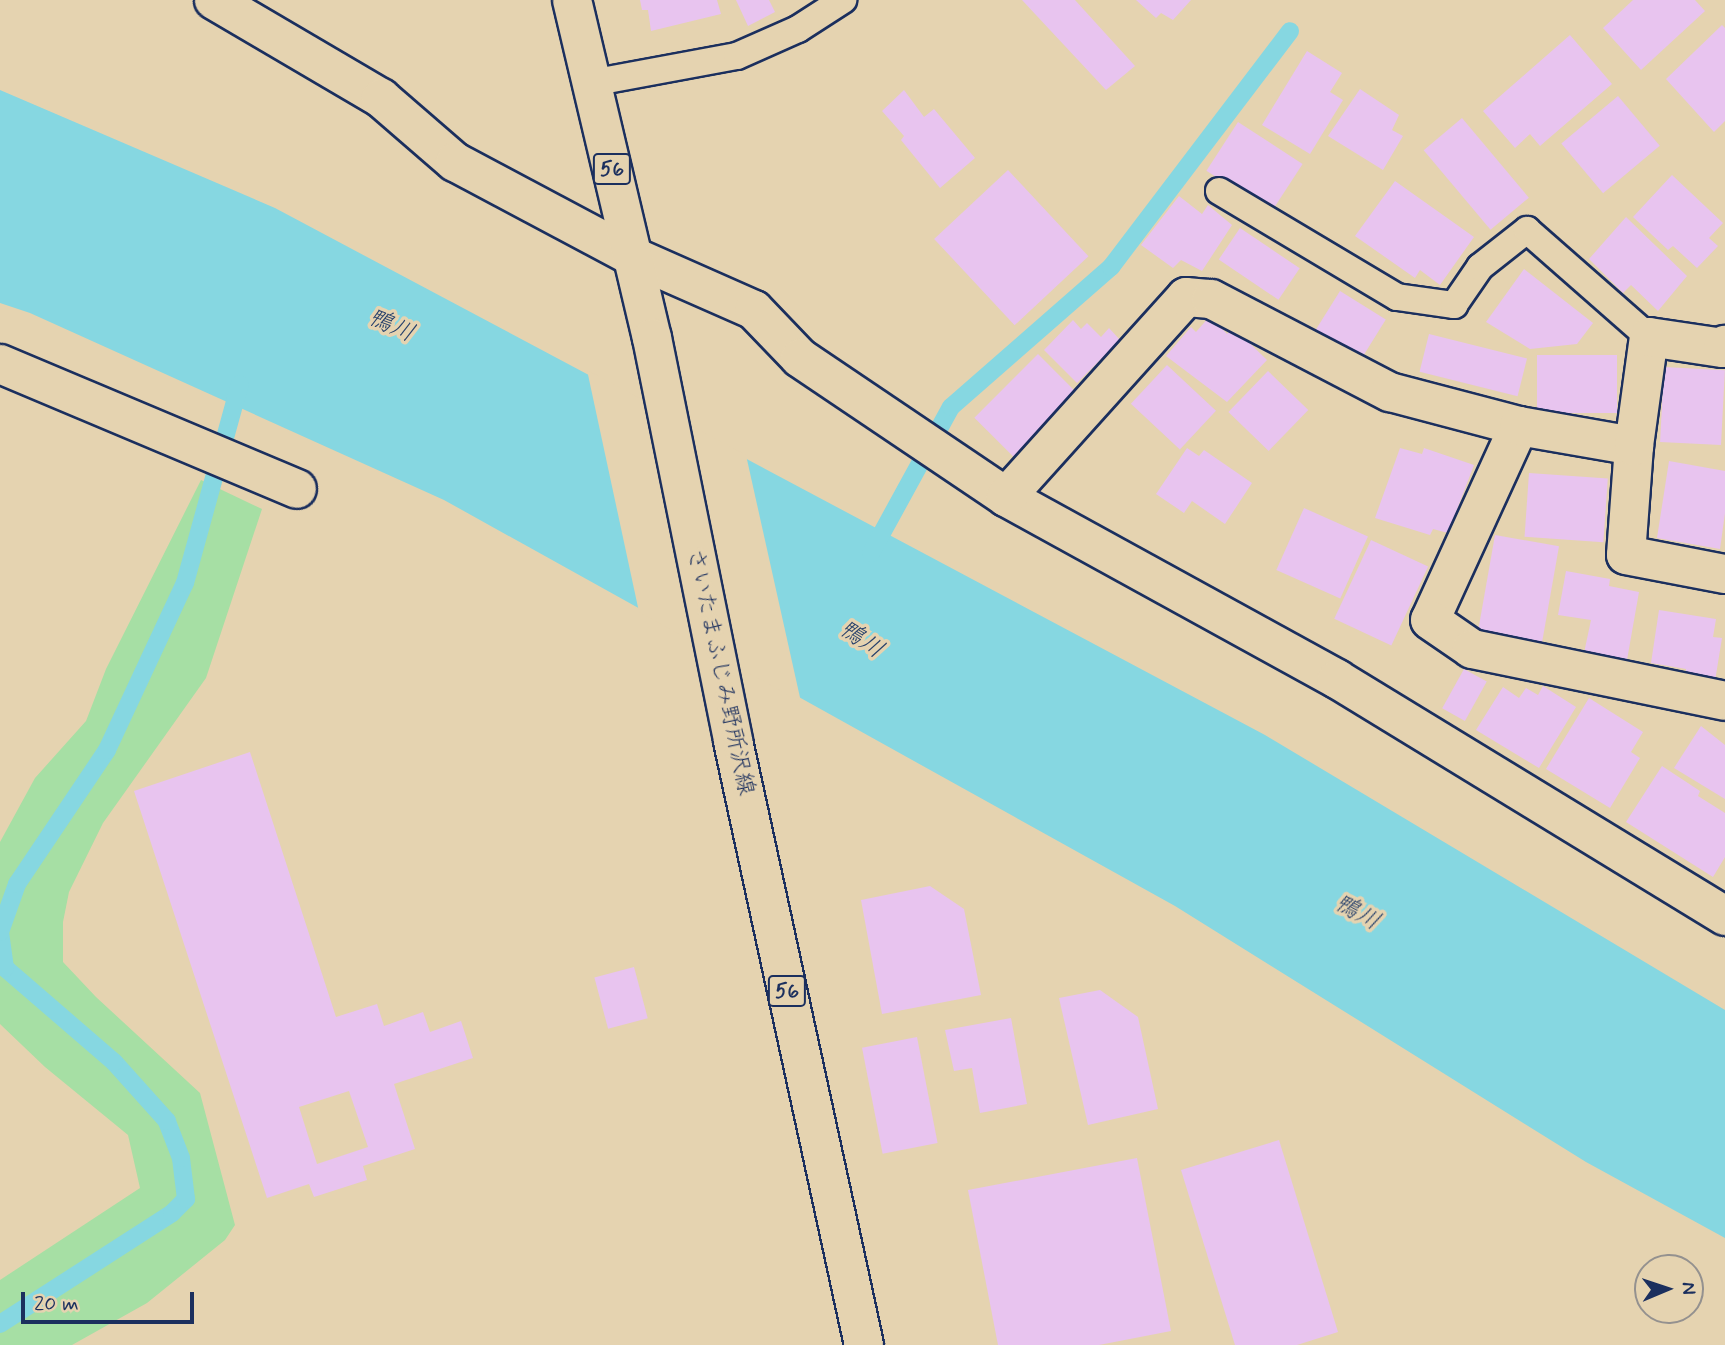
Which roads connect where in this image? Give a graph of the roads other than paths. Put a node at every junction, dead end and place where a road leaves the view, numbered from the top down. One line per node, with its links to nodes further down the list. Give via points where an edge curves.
1 (214, 0): 6 (street, via 381,99 455,162)
2 (843, 0): 4 (lane, via 798,29 737,56)
3 (569, 3): 4 (street, さいたまふじみ野所沢線 / 56)
4 (591, 83): 6 (street, さいたまふじみ野所沢線 / 56)
5 (1219, 191): 7 (lane, via 1397,297 1454,305 1480,267 1527,229)
6 (634, 257): 13 (street, via 754,310 800,358); 17 (street, さいたまふじみ野所沢線 / 56)
7 (1649, 337): 8 (street); 11 (street)
8 (1725, 345)
9 (0, 364): 12 (street)
10 (1518, 426): 11 (street); 13 (street, via 1390,392 1211,299 1186,297); 15 (street, via 1430,620 1472,649)
11 (1634, 446): 14 (street, via 1626,555)
12 (297, 489)
13 (1006, 497): 16 (street, via 1337,679)
14 (1725, 574)
15 (1725, 701)
16 (1725, 916)
17 (864, 1345)

